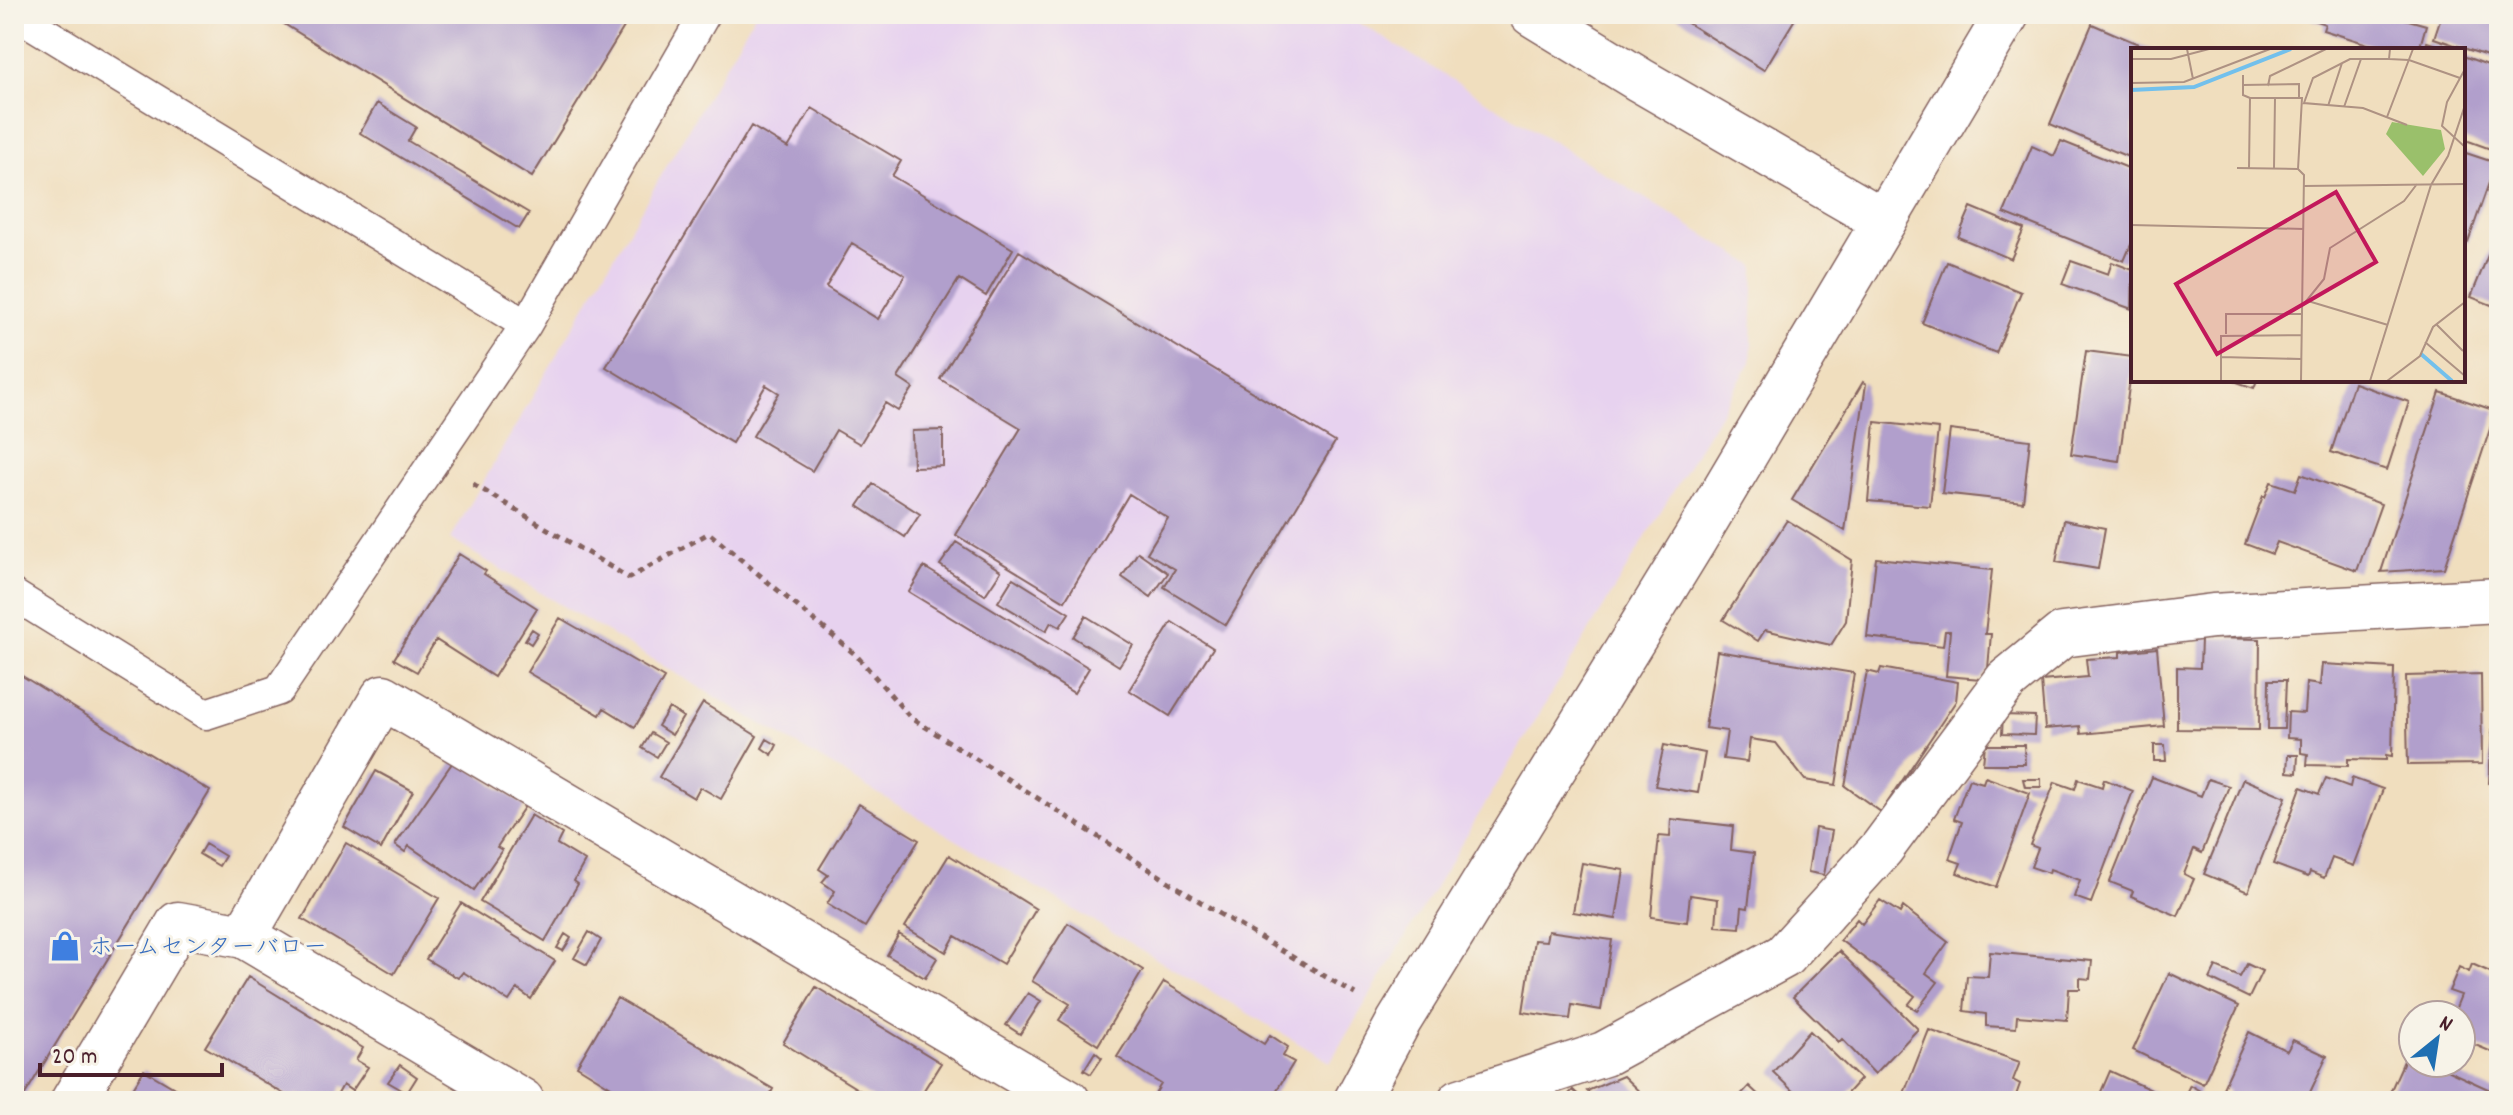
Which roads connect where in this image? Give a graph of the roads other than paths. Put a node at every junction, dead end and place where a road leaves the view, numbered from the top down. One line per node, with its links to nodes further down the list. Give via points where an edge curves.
1 (15, 14): 6 (lane)
2 (705, 14): 6 (lane)
3 (1532, 14): 5 (street)
4 (2007, 14): 5 (street)
5 (1884, 221): 13 (street, via 1399,1021)
6 (526, 325): 7 (lane, via 279,690 206,714)
7 (14, 595)
8 (2499, 600): 14 (street, via 2213,616 2062,635 2006,681 1882,848 1784,956 1604,1054)
9 (244, 936): 10 (street, via 178,924); 11 (street); 12 (street, via 383,697)
10 (73, 1101)
11 (522, 1101)
12 (1068, 1101)
13 (1356, 1101)
14 (1460, 1101)

